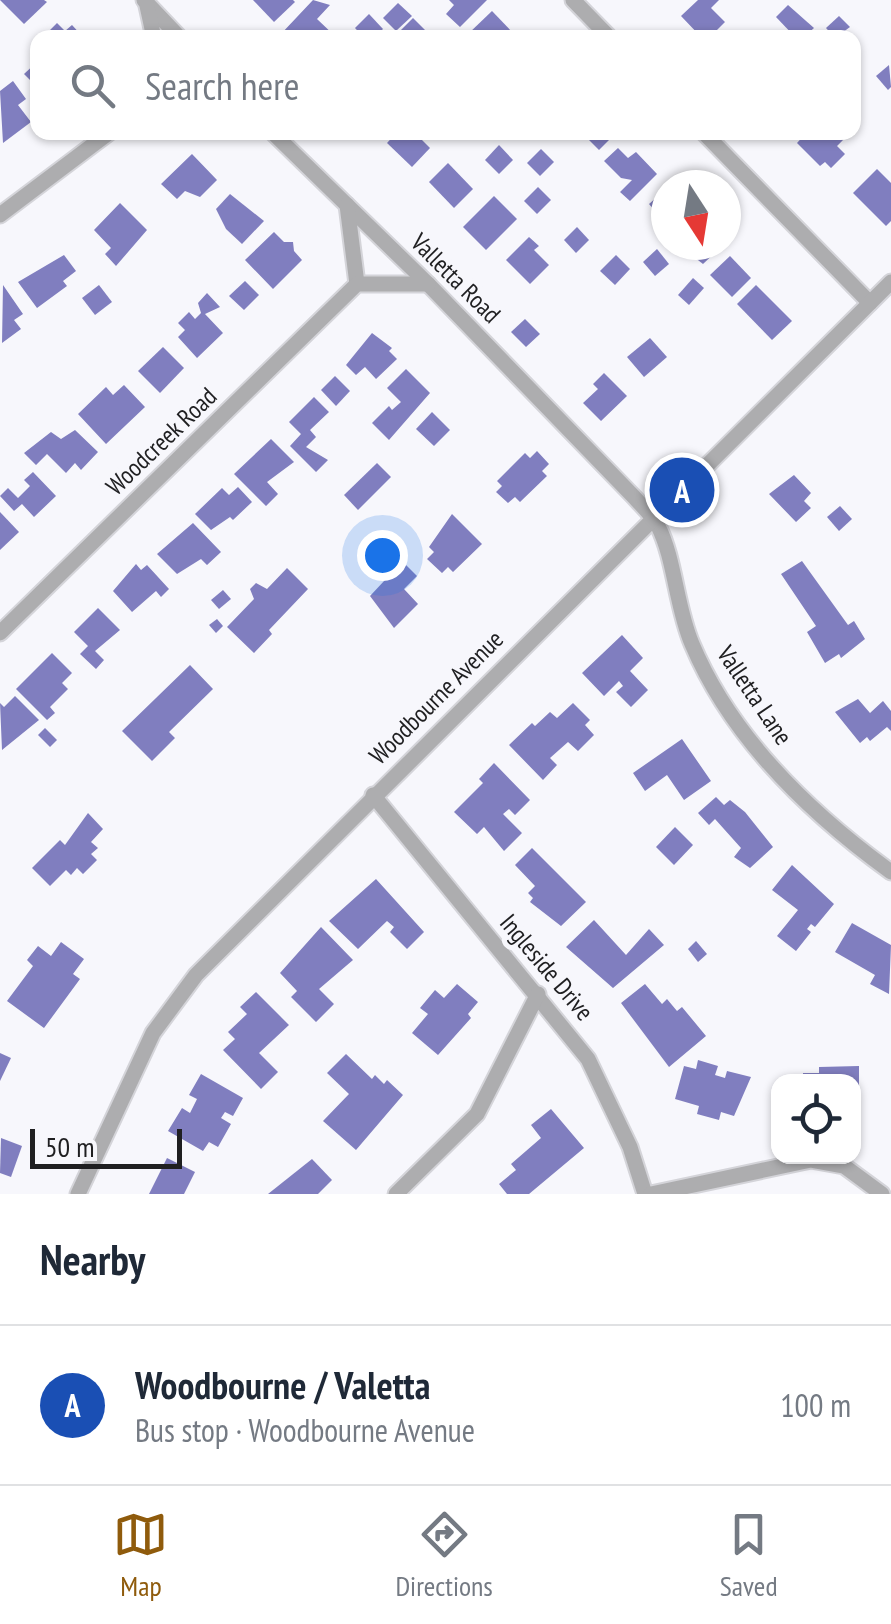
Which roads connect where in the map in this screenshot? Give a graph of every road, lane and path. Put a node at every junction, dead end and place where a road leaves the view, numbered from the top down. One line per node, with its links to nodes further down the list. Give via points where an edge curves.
1 (573, 0): 5 (street)
2 (145, 1): 3 (street); 4 (street)
3 (152, 30)
4 (172, 30)
5 (602, 30)
6 (99, 140): 10 (street)
7 (280, 140): 9 (street, Valletta Road)
8 (711, 140): 14 (street)
9 (347, 205): 12 (street); 13 (street, Valletta Road)
10 (0, 215)
11 (891, 282): 14 (street, Woodbourne Avenue)
12 (357, 284): 13 (street); 17 (street, Woodcreek Road)
13 (428, 284): 15 (street, Valletta Road)
14 (870, 303): 16 (street, Woodbourne Avenue)
15 (601, 462): 16 (street, Valletta Lane)
16 (653, 519): 18 (street, Woodbourne Avenue); 19 (street, Valletta Lane, via 693,646 728,709 843,838)
17 (0, 633)
18 (373, 795): 20 (street, Ingleside Drive); 21 (street, Woodbourne Avenue, via 169,1009)
19 (891, 872)
20 (538, 994): 22 (street, via 477,1114); 23 (street, Ingleside Drive, via 604,1088)
21 (78, 1194)
22 (396, 1194)
23 (648, 1194): 24 (street, via 811,1160 844,1166)
24 (882, 1194)

